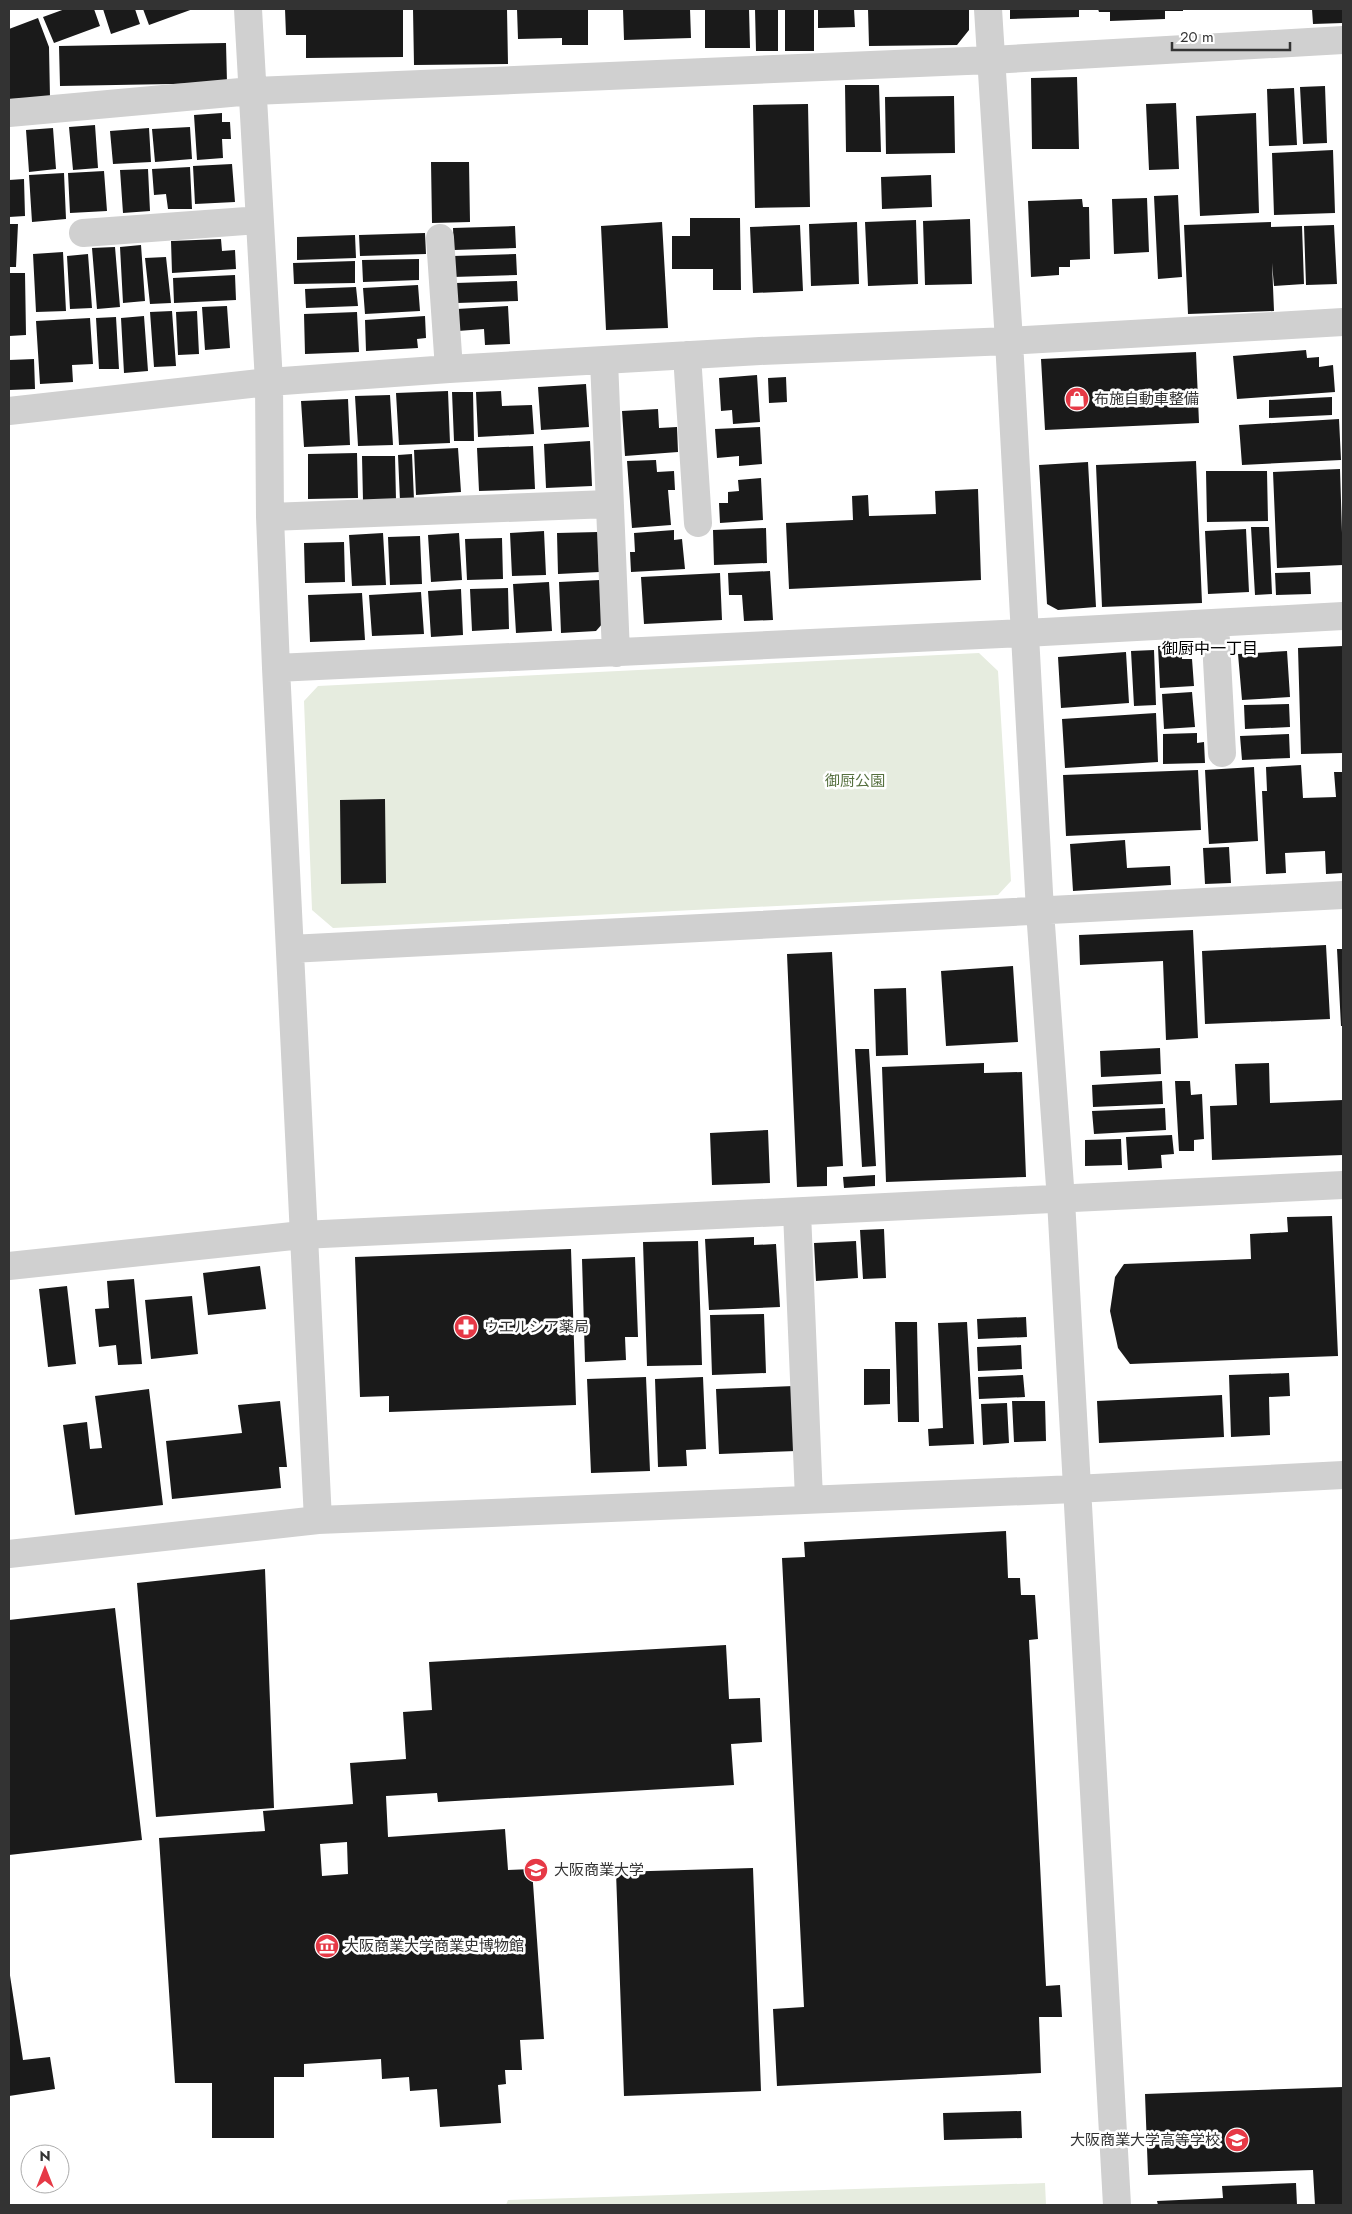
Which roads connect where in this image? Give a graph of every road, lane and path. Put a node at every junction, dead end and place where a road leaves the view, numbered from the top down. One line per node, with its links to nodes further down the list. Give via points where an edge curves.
1 (248, 9): 5 (street)
2 (988, 9): 4 (street)
3 (1343, 40): 4 (street)
4 (991, 60): 5 (street); 11 (street)
5 (252, 91): 6 (street); 7 (street)
6 (9, 113)
7 (259, 220): 8 (street); 15 (street)
8 (83, 234)
9 (440, 238): 14 (street)
10 (1343, 322): 11 (street)
11 (1010, 341): 12 (street); 22 (street)
12 (687, 355): 13 (street); 19 (street)
13 (604, 360): 14 (street); 17 (street)
14 (449, 369): 15 (street)
15 (269, 382): 16 (street); 18 (street)
16 (9, 411)
17 (609, 504): 18 (street); 23 (street)
18 (270, 517): 24 (street)
19 (698, 524)
20 (1343, 616): 21 (street)
21 (1215, 623): 22 (street); 25 (street)
22 (1025, 633): 23 (street); 27 (street)
23 (616, 653): 24 (street)
24 (276, 668): 28 (street)
25 (1222, 753)
26 (1343, 895): 27 (street)
27 (1040, 912): 28 (street); 30 (street)
28 (290, 949): 32 (street)
29 (1343, 1185): 30 (street)
30 (1061, 1200): 31 (street); 35 (street)
31 (797, 1212): 32 (street); 36 (street)
32 (302, 1235): 33 (street); 37 (street)
33 (9, 1266)
34 (1343, 1475): 35 (street)
35 (1075, 1489): 36 (street); 39 (street)
36 (809, 1499): 37 (street)
37 (318, 1520): 38 (street)
38 (9, 1554)
39 (1117, 2205)

